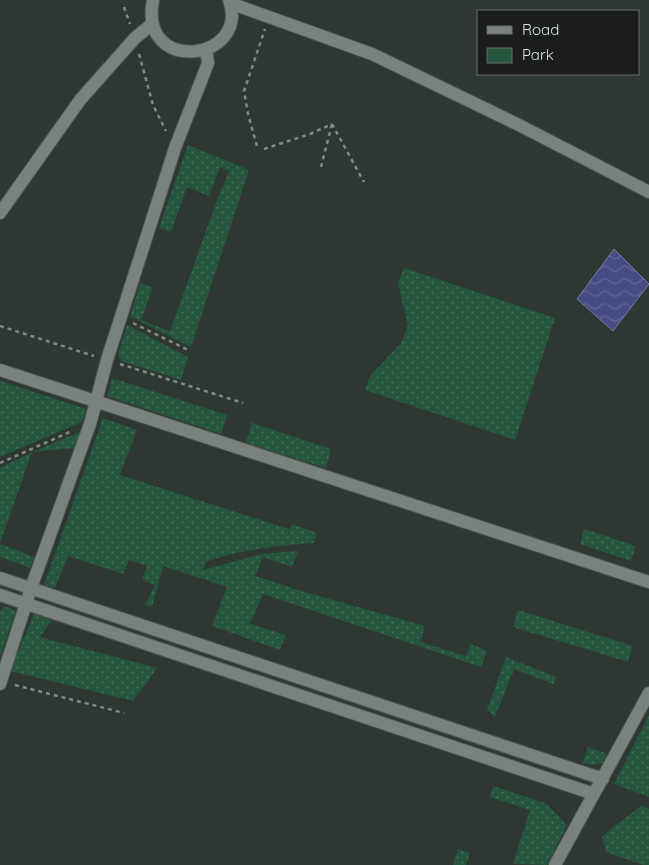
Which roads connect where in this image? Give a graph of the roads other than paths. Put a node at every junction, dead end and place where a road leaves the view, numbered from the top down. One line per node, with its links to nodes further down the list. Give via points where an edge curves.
1 (152, 0): 3 (street)
2 (229, 1): 4 (street, via 231,14 226,30 216,44); 5 (street, via 372,54)
3 (152, 24): 4 (street, via 168,46 193,53); 6 (street, via 135,38 80,100)
4 (206, 50): 8 (street, via 208,62 175,148)
5 (649, 192)
6 (0, 213)
7 (0, 370): 8 (street)
8 (96, 402): 10 (street); 11 (street)
9 (0, 578): 11 (street)
10 (649, 582)
11 (31, 588): 13 (street); 16 (street)
12 (0, 595): 13 (street)
13 (26, 604): 14 (street); 17 (street)
14 (0, 682)
15 (649, 692): 16 (street)
16 (603, 778): 17 (street)
17 (594, 794): 18 (street)
18 (555, 865)

